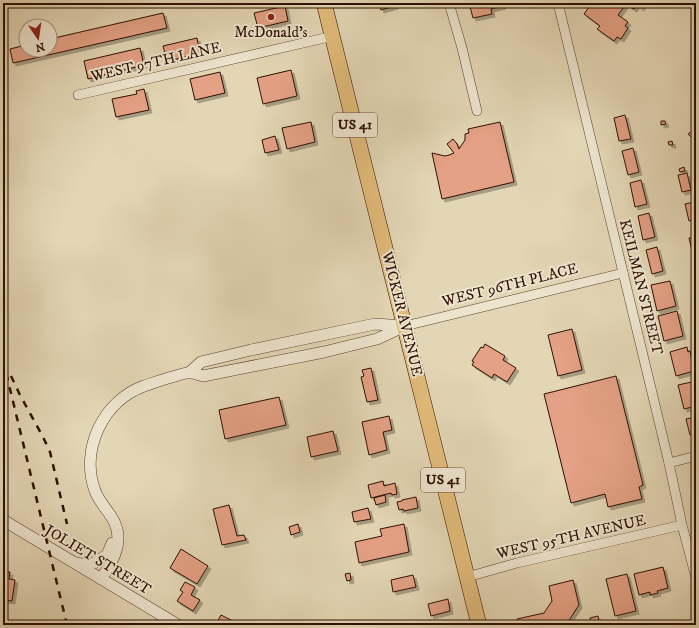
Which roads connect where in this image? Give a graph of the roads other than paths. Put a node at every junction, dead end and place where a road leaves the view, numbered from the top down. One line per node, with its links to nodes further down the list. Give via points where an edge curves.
1 (324, 3): 4 (highway, WICKER AVENUE / US 41)
2 (449, 3): 6 (street)
3 (558, 3): 7 (street, KEILMAN STREET)
4 (332, 36): 5 (street, WEST 97TH LANE); 8 (highway, WICKER AVENUE / US 41)
5 (78, 95)
6 (478, 111)
7 (623, 273): 8 (street, WEST 96TH PLACE); 11 (street, KEILMAN STREET)
8 (405, 326): 9 (street, WEST 96TH PLACE, via 377,339 324,352 203,376); 9 (street, WEST 96TH PLACE, via 375,324 304,339 201,362); 16 (highway, WICKER AVENUE / US 41)
9 (190, 372): 14 (street, WEST 96TH PLACE, via 140,388 119,400 97,429 92,445 91,476 101,502 113,518)
10 (696, 456): 11 (street)
11 (670, 463): 13 (street, KEILMAN STREET)
12 (3, 520): 15 (street, JOLIET STREET)
13 (682, 525): 16 (street, WEST 95TH AVENUE); 17 (street, KEILMAN STREET)
14 (117, 532): 15 (street, via 107,555 86,565); 18 (street, WEST 96TH PLACE, via 116,551)
15 (73, 562): 18 (street, JOLIET STREET)
16 (467, 576): 20 (highway, WICKER AVENUE / US 41)
17 (696, 578)
18 (101, 579): 19 (street, JOLIET STREET)
19 (178, 625)
20 (479, 625)

